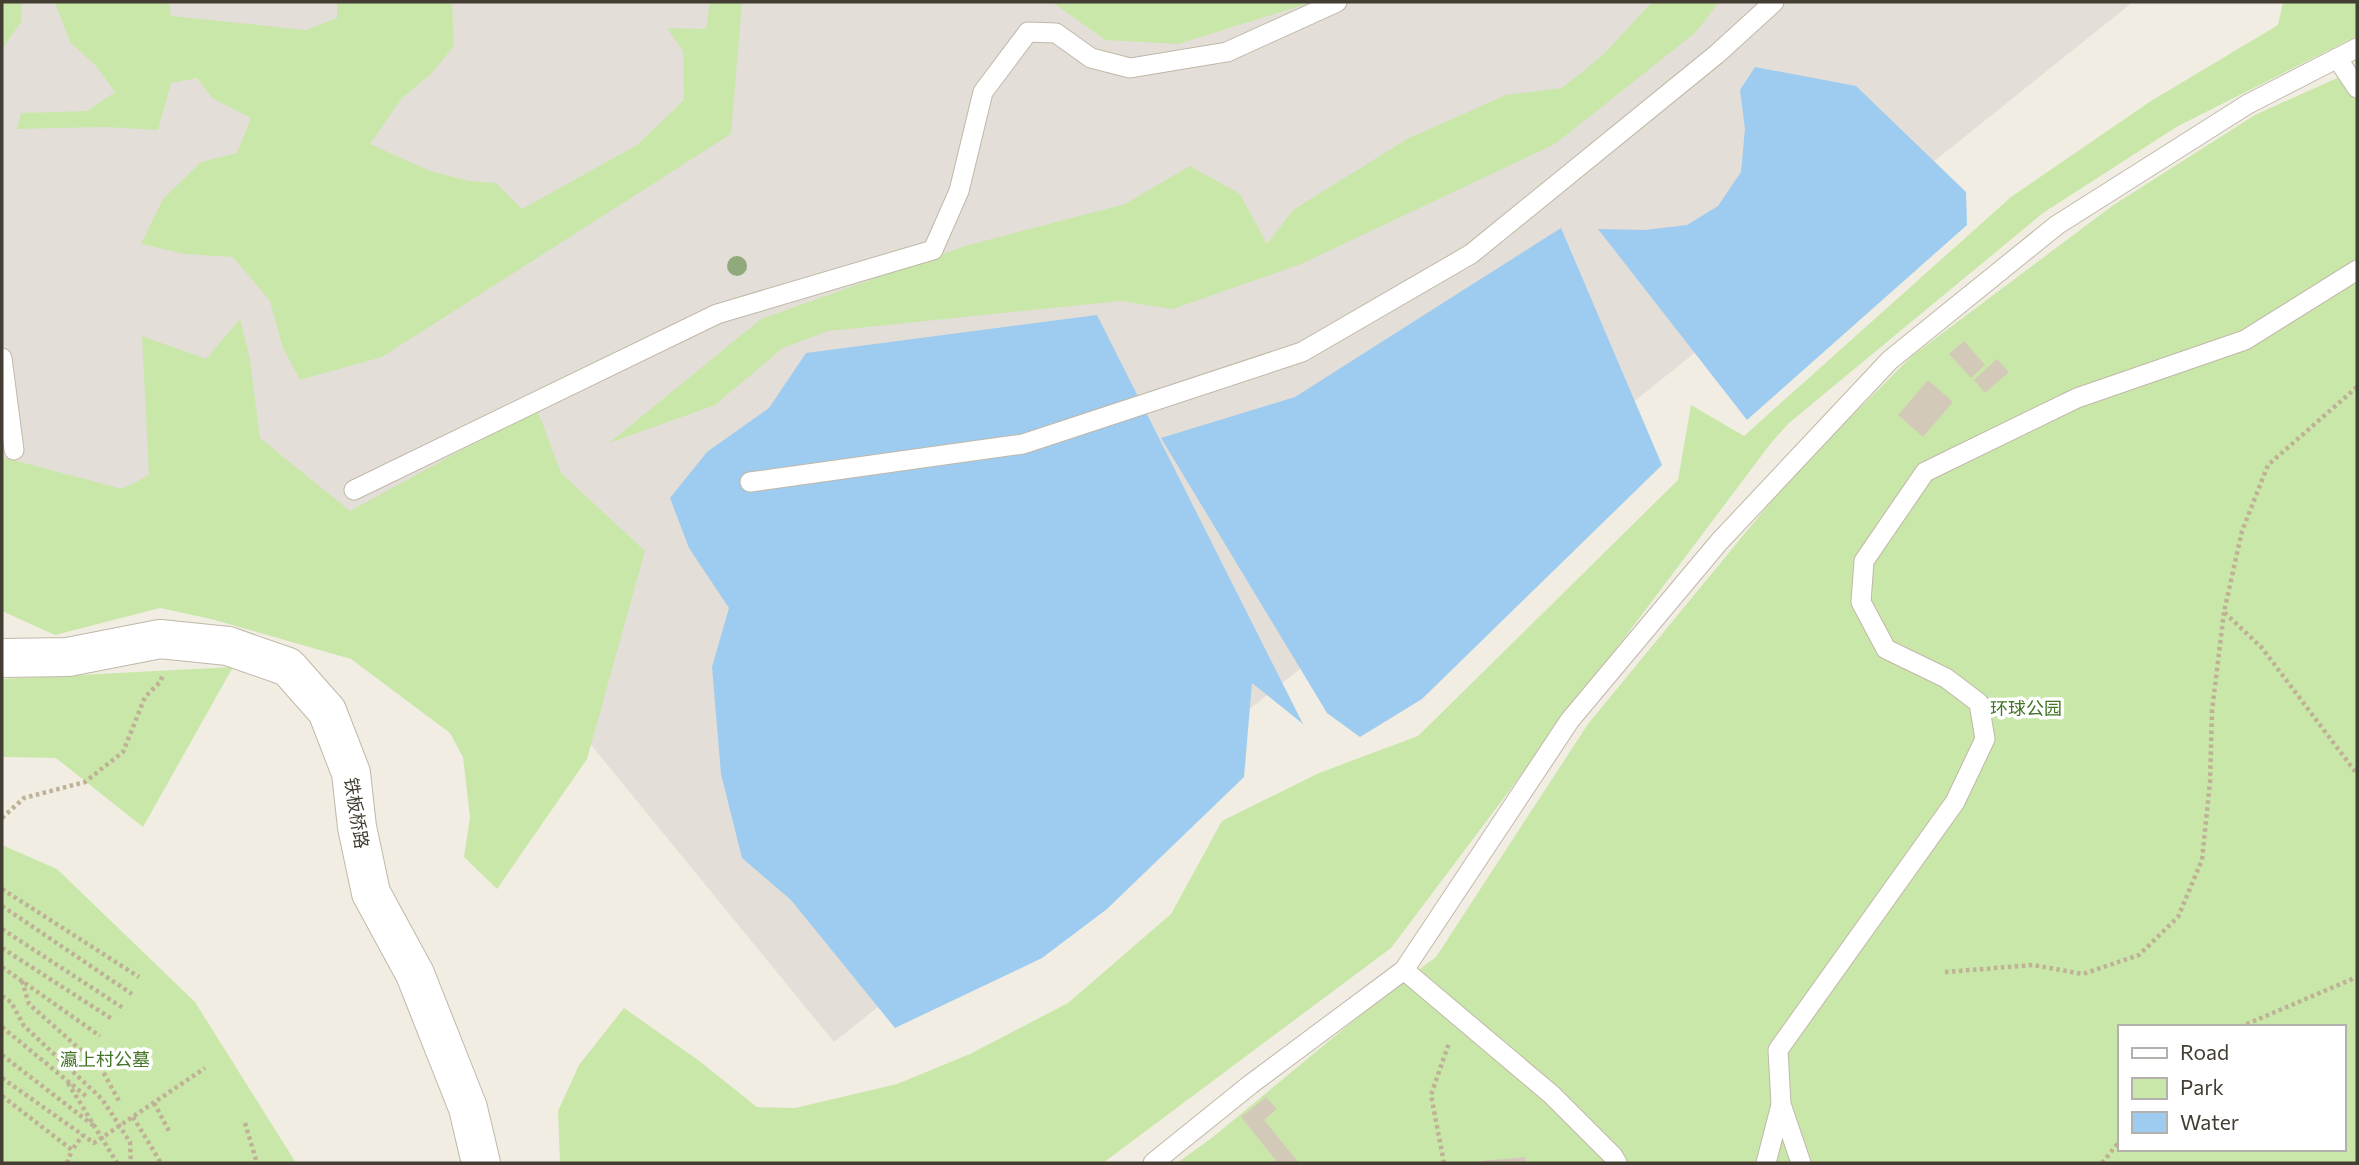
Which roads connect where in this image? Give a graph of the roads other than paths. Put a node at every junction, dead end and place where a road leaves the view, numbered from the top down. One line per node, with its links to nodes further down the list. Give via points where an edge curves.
1 (1337, 2): 10 (lane, via 1227,52 1130,68 1091,58 1056,33 1028,32 983,92 959,191 933,250 717,314)
2 (1774, 2): 9 (lane, via 1717,54 1471,254 1302,352 1023,444)
3 (2357, 48): 4 (lane)
4 (2337, 58): 5 (lane); 12 (lane, via 2248,104 2057,225 1891,360 1719,542 1570,720)
5 (2357, 88)
6 (2357, 270): 13 (lane, via 2245,340 2077,398 1925,472 1864,561 1861,602 1886,649 1946,678 1979,703 1985,739 1955,802 1778,1049)
7 (2, 358): 8 (lane)
8 (14, 450)
9 (750, 482)
10 (354, 490)
11 (2, 657): 14 (street, 铁板桥路, via 68,657 160,639 228,646 288,667 327,711 351,773 371,893 415,974 468,1108)
12 (1404, 970): 15 (lane); 16 (lane, via 1552,1095)
13 (1781, 1104): 17 (lane); 18 (lane)
14 (481, 1163)
15 (1153, 1163)
16 (1617, 1163)
17 (1766, 1163)
18 (1801, 1163)

